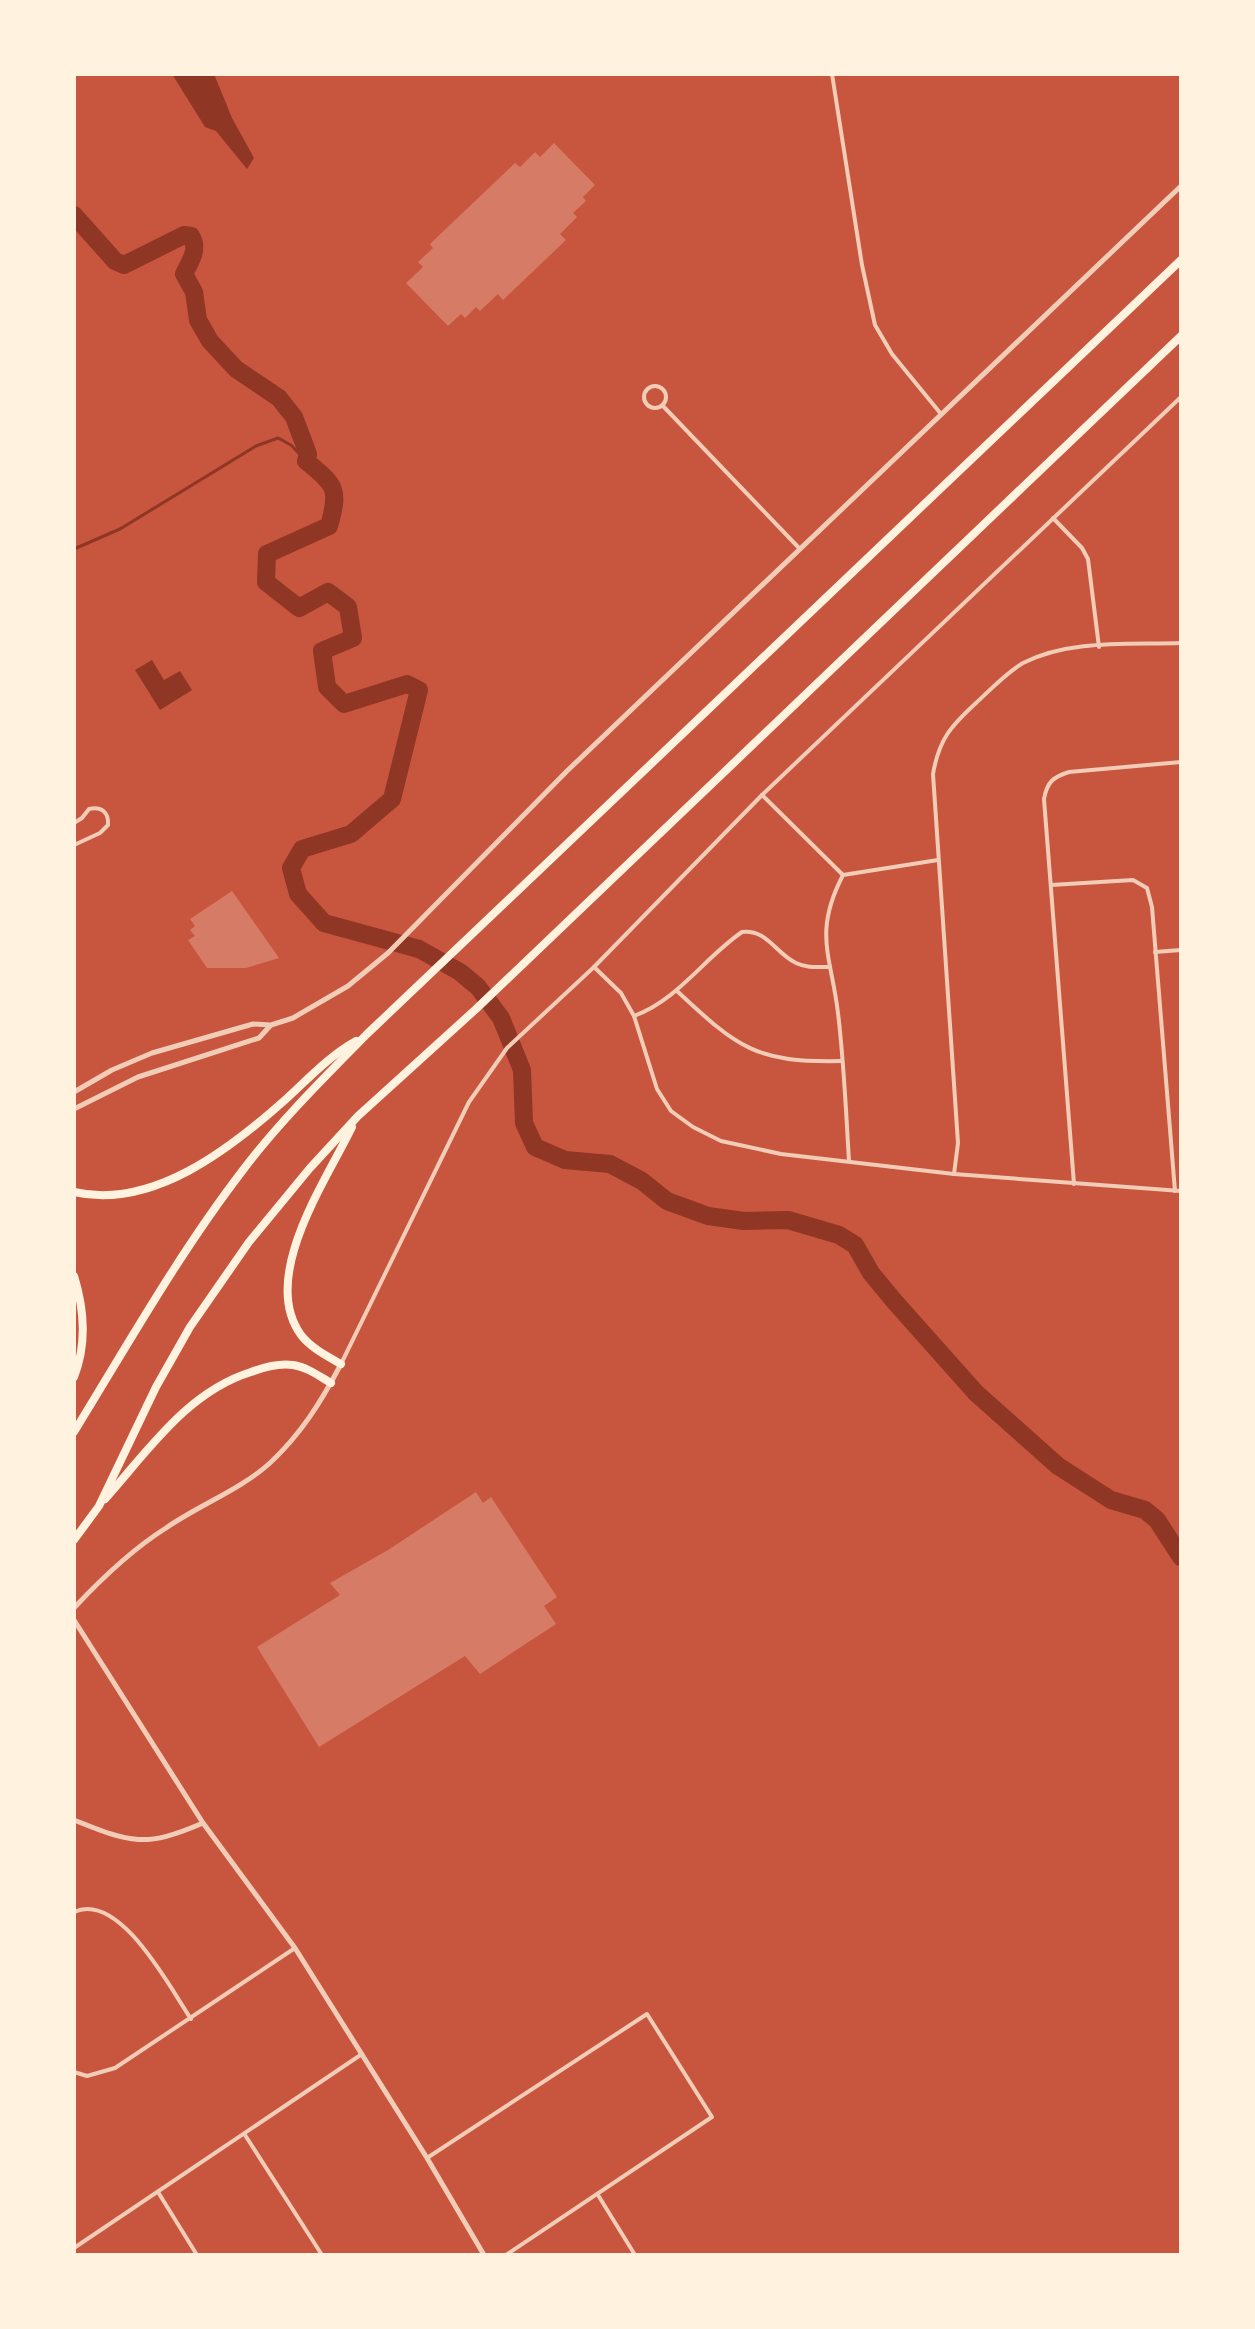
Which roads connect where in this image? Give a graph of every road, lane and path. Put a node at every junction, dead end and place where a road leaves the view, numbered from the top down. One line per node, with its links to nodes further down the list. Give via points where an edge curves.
1 (832, 74): 7 (street, via 875,325)
2 (1181, 186): 7 (street)
3 (1181, 260): 26 (highway)
4 (1181, 336): 30 (highway)
5 (1181, 397): 8 (street)
6 (663, 406): 6 (street, via 664,390 646,389 646,404); 9 (street)
7 (941, 414): 9 (street)
8 (1053, 518): 11 (street, via 1088,559); 13 (street)
9 (799, 548): 25 (street, via 388,953 348,986)
10 (1181, 643): 11 (street)
11 (1099, 647): 16 (street, via 1066,650 1021,665 951,726 933,774)
12 (1181, 762): 18 (street, via 1069,772 1047,784)
13 (762, 795): 17 (street); 21 (street)
14 (74, 823): 15 (street, via 96,807 108,818 100,833)
15 (74, 845)
16 (938, 860): 17 (street); 32 (street, via 958,1143)
17 (843, 875): 22 (street, via 827,913)
18 (1051, 885): 20 (street, via 1142,883 1151,898); 33 (street)
19 (1181, 950): 20 (street)
20 (1155, 952): 34 (street)
21 (594, 967): 24 (street, via 621,993); 37 (street, via 507,1048 469,1102)
22 (828, 967): 23 (street, via 806,967 763,934 742,932); 27 (street)
23 (677, 991): 24 (street); 27 (street, via 745,1047 802,1062)
24 (634, 1016): 31 (street, via 657,1089 671,1111 693,1127 750,1148)
25 (271, 1025): 28 (street, via 253,1024 152,1053); 29 (street, via 259,1038 138,1077)
26 (367, 1034): 35 (highway, via 337,1051 282,1103 189,1170 122,1196); 40 (highway, via 243,1170 155,1299)
27 (842, 1061): 31 (street)
28 (74, 1092)
29 (74, 1109)
30 (358, 1116): 37 (highway, via 298,1234 287,1289 300,1333); 41 (highway, via 249,1242 190,1327)
31 (849, 1161): 32 (street)
32 (954, 1174): 33 (street)
33 (1074, 1184): 34 (street)
34 (1178, 1191)
35 (74, 1192)
36 (74, 1276): 38 (highway, via 83,1333)
37 (341, 1364): 39 (street)
38 (74, 1377)
39 (331, 1383): 41 (highway, via 292,1364 236,1376 183,1411); 43 (street, via 316,1412 268,1465 129,1553)
40 (74, 1432)
41 (99, 1506): 42 (highway)
42 (74, 1540)
43 (74, 1608)
44 (74, 1620): 46 (street)
45 (74, 1820): 46 (street, via 122,1839 147,1841)
46 (203, 1823): 48 (street)
47 (74, 1912): 49 (street, via 98,1910 127,1928)
48 (295, 1948): 49 (street); 50 (street)
49 (191, 2019): 51 (street, via 115,2068 87,2076)
50 (362, 2054): 52 (street); 53 (street)
51 (74, 2072)
52 (245, 2135): 54 (street); 58 (street)
53 (427, 2158): 55 (street, via 647,2014 712,2117); 59 (street)
54 (158, 2192): 56 (street); 57 (street)
55 (598, 2195): 60 (street); 61 (street)
56 (74, 2248)
57 (197, 2255)
58 (322, 2255)
59 (484, 2255)
60 (506, 2255)
61 (635, 2255)

